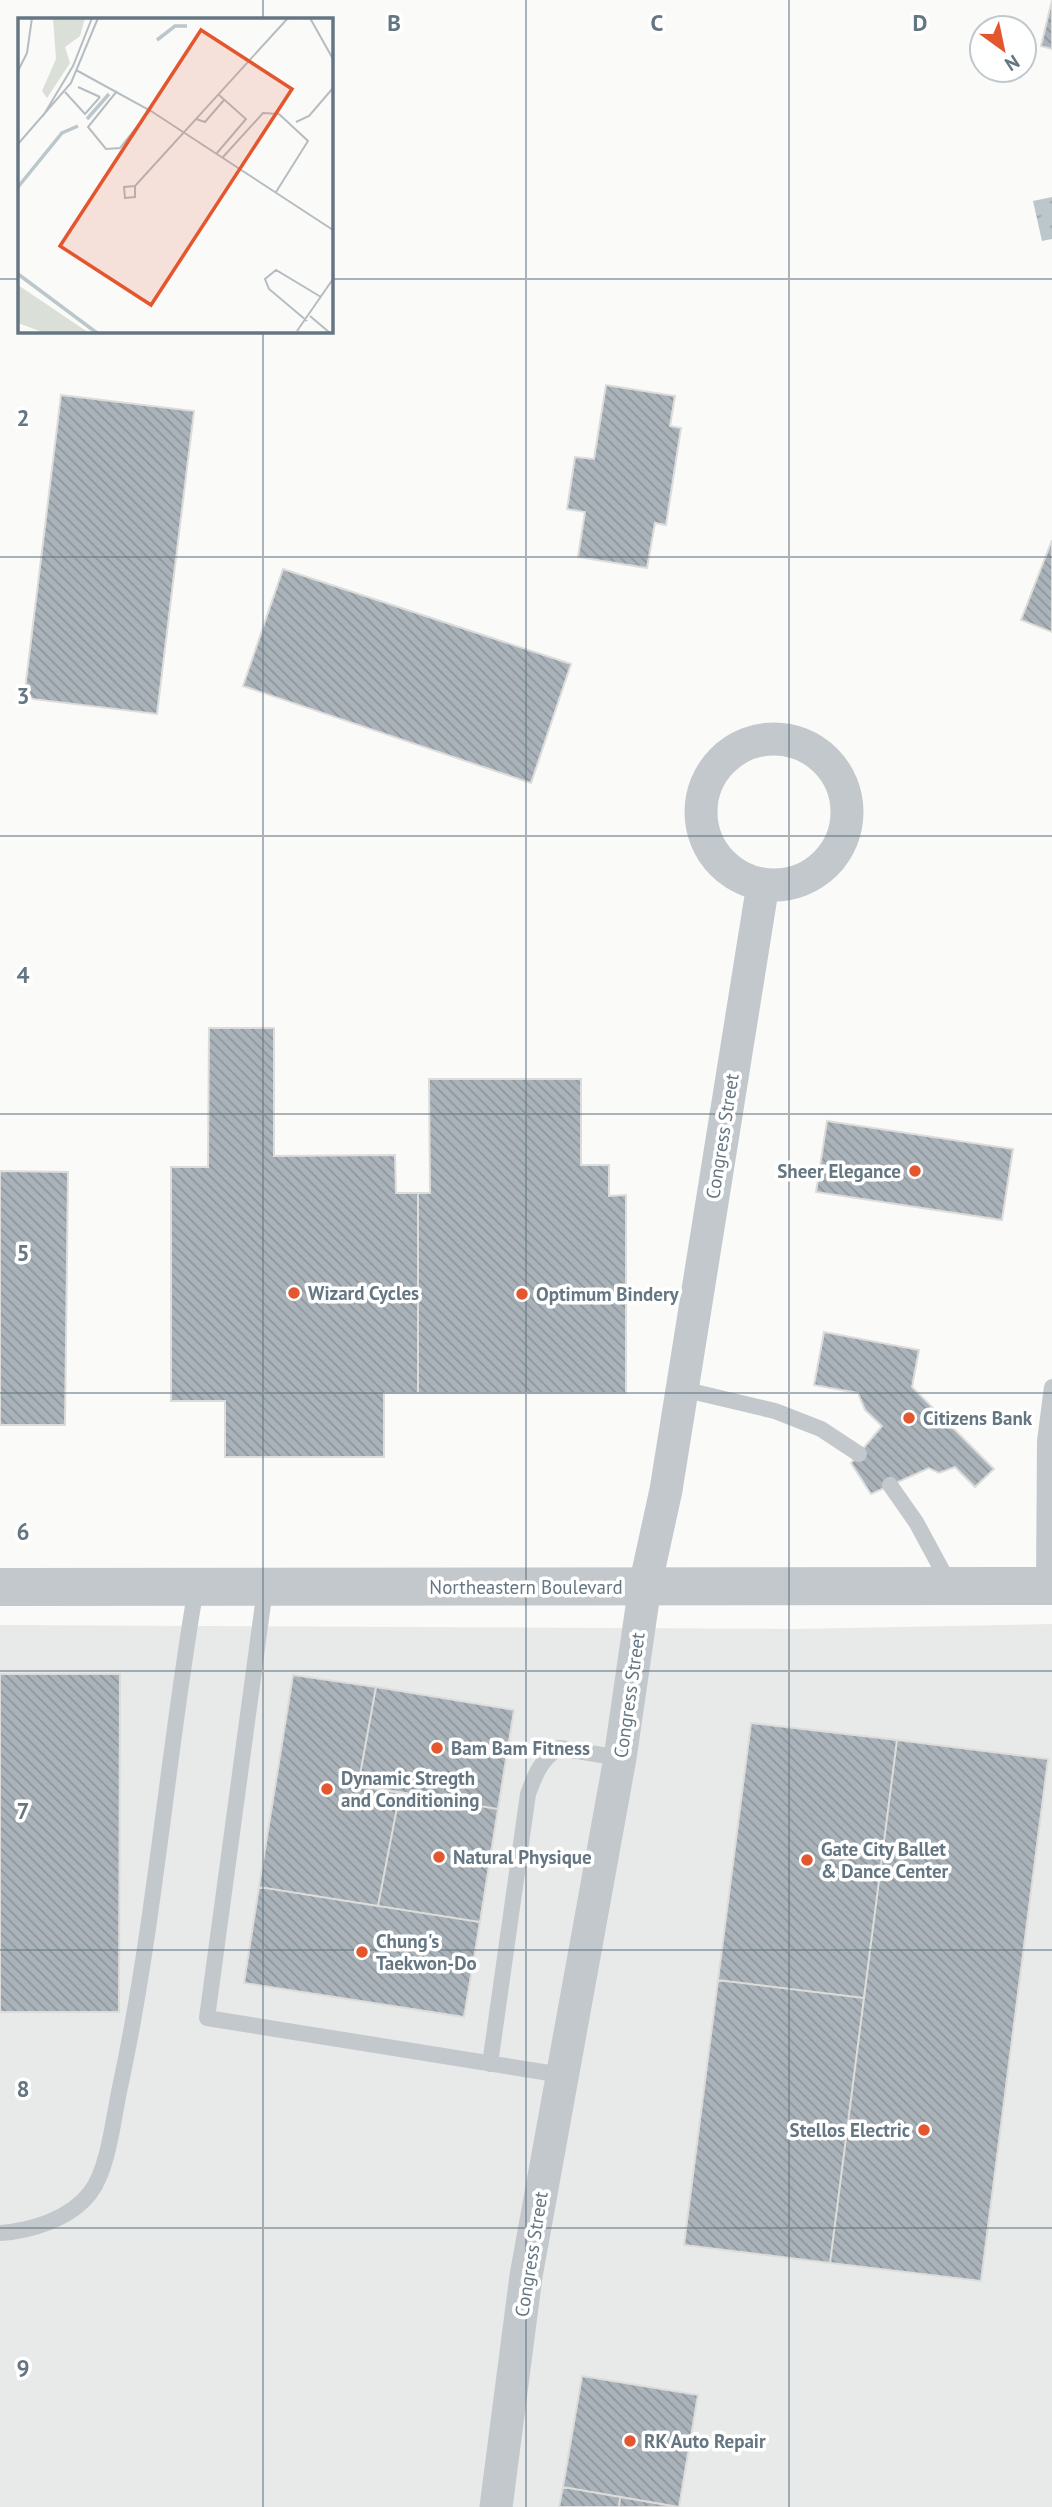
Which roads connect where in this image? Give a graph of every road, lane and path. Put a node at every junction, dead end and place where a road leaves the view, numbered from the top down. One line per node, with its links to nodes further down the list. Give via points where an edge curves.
1 (763, 884): 1 (street, via 794,882 814,873 836,851 846,821 846,800 835,771 820,754 789,740 755,741 734,750 715,768 702,800 702,827 713,851 738,875); 3 (street, Congress Street)
2 (1052, 1387): 8 (lane, via 1045,1441)
3 (682, 1389): 4 (lane, via 775,1411 821,1429); 7 (street, Congress Street)
4 (859, 1454)
5 (890, 1485): 6 (lane)
6 (951, 1585): 7 (street, Northeastern Boulevard); 8 (street, Northeastern Boulevard)
7 (645, 1586): 11 (street, Northeastern Boulevard); 12 (street, Congress Street)
8 (1048, 1586)
9 (0, 1587): 10 (street, Northeastern Boulevard)
10 (196, 1588): 11 (street, Northeastern Boulevard); 15 (lane, via 172,1730 133,2028 104,2158 90,2193 60,2218)
11 (265, 1589): 13 (lane, via 207,2018)
12 (620, 1758): 13 (lane, via 559,1748 534,1777); 14 (street, Congress Street)
13 (490, 2064): 14 (lane)
14 (562, 2075): 16 (street, Congress Street, via 526,2276)
15 (0, 2233)
16 (496, 2507)

